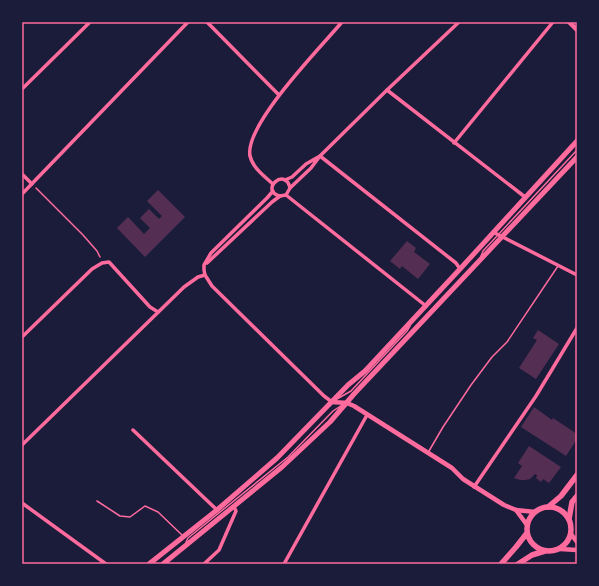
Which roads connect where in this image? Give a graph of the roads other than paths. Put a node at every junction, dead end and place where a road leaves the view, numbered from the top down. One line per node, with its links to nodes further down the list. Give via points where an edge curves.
1 (90, 22): 9 (street)
2 (188, 22): 19 (street)
3 (208, 22): 11 (street)
4 (342, 22): 11 (street)
5 (459, 22): 10 (street)
6 (553, 22): 13 (street)
7 (569, 22): 8 (street)
8 (577, 30)
9 (22, 89)
10 (387, 90): 13 (street); 15 (street)
11 (279, 95): 20 (street, via 256,131 250,151 254,166)
12 (577, 141): 26 (main road)
13 (454, 142): 26 (street)
14 (577, 150): 27 (lane)
15 (320, 156): 18 (street); 21 (street); 30 (street, via 456,263)
16 (577, 157): 27 (main road)
17 (22, 174): 19 (street)
18 (285, 180): 20 (street, via 277,180); 21 (street)
19 (32, 184): 23 (street)
20 (273, 184): 22 (street)
21 (290, 188): 24 (street)
22 (273, 191): 25 (street); 28 (street, via 211,253)
23 (22, 194)
24 (286, 195): 25 (street); 33 (street)
25 (280, 196): 28 (street)
26 (525, 197): 27 (main road)
27 (498, 235): 29 (street); 30 (main road); 38 (main road, via 479,261)
28 (204, 264): 31 (street)
29 (558, 266): 32 (street); 42 (lane, via 506,342 471,385)
30 (460, 269): 33 (main road)
31 (205, 274): 34 (street, via 193,280); 37 (street, via 212,286 230,305)
32 (577, 275)
33 (426, 306): 37 (main road)
34 (158, 312): 36 (street, via 150,307 109,262 102,263 92,269); 41 (street)
35 (577, 328): 44 (street, via 536,396)
36 (22, 337)
37 (332, 402): 38 (street); 50 (main road, via 277,458)
38 (346, 403): 39 (street); 48 (main road, via 307,444); 59 (lane, via 333,410 288,457 188,538)
39 (367, 415): 42 (street); 68 (street)
40 (133, 430): 50 (street)
41 (22, 445)
42 (428, 453): 44 (street, via 452,468)
43 (577, 475): 49 (main road, via 561,496)
44 (474, 487): 51 (street)
45 (577, 496): 53 (main road, via 572,502)
46 (97, 500): 57 (lane, via 120,516 130,518 145,506 158,512)
47 (22, 503): 64 (street)
48 (234, 507): 59 (main road); 67 (street, via 236,510 219,550)
49 (548, 507): 52 (main road); 53 (main road, via 562,511)
50 (216, 510): 57 (main road)
51 (516, 510): 52 (street); 54 (street)
52 (536, 512): 54 (main road)
53 (569, 518): 56 (main road)
54 (527, 525): 55 (main road)
55 (527, 533): 62 (main road, via 532,544); 69 (main road)
56 (571, 534): 58 (street); 60 (main road, via 567,543)
57 (183, 536): 65 (main road)
58 (577, 542)
59 (182, 549): 66 (main road)
60 (560, 549): 61 (street); 62 (main road)
61 (577, 550)
62 (545, 551): 63 (main road)
63 (519, 563)
64 (106, 564)
65 (149, 564)
66 (163, 564)
67 (204, 564)
68 (284, 564)
69 (501, 564)

